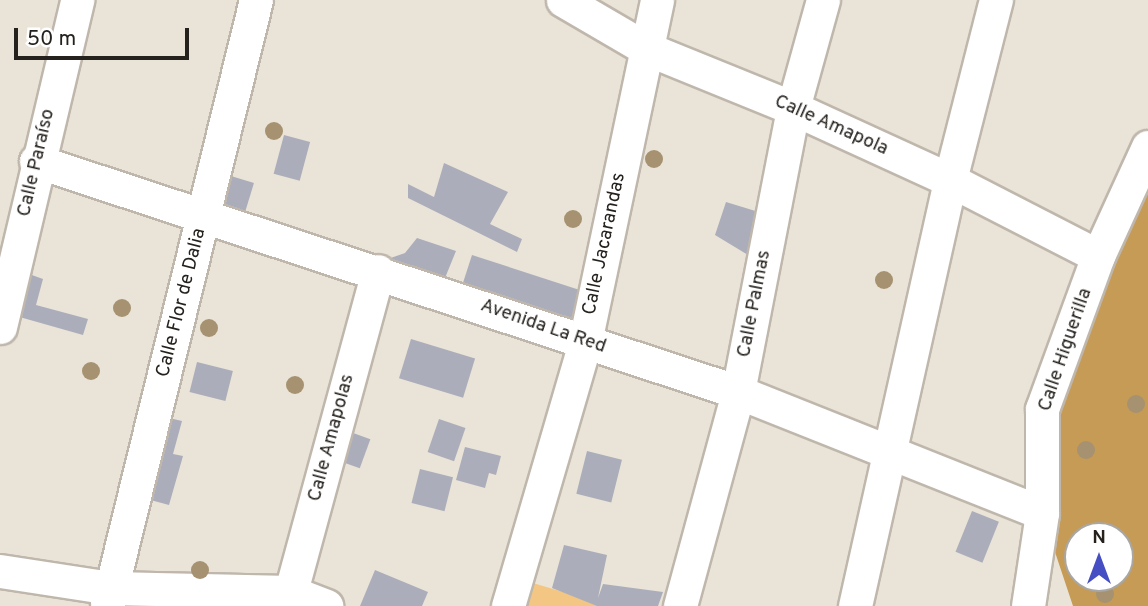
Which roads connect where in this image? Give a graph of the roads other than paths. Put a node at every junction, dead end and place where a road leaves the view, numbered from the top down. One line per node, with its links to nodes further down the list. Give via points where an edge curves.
1 (77, 0): 10 (street, Calle Paraíso)
2 (256, 0): 12 (street, Calle Flor de Dalia)
3 (563, 0): 7 (street, Calle Amapola)
4 (657, 0): 7 (street, Calle Jacarandas)
5 (822, 0): 8 (street, Calle Palmas)
6 (996, 0): 11 (street)
7 (645, 48): 8 (street, Calle Amapola); 16 (street, Calle Jacarandas)
8 (793, 108): 11 (street, Calle Amapola); 17 (street, Calle Palmas)
9 (1148, 147): 13 (street, Calle Higuerilla)
10 (36, 161): 12 (street, Avenida La Red); 15 (street, Calle Paraíso)
11 (950, 180): 13 (street, Calle Amapola); 18 (street)
12 (204, 216): 14 (street, Avenida La Red); 21 (street, Calle Flor de Dalia)
13 (1098, 256): 19 (street, Calle Higuerilla, via 1042,410)
14 (378, 271): 16 (street, Avenida La Red); 22 (street, Calle Amapolas)
15 (0, 327)
16 (585, 342): 17 (street, Avenida La Red); 24 (street, Calle Jacarandas)
17 (738, 392): 18 (street, Avenida La Red); 25 (street, Calle Palmas)
18 (887, 455): 19 (street, Avenida La Red); 26 (street)
19 (1042, 513): 27 (street, Calle Higuerilla)
20 (0, 571): 21 (street)
21 (109, 597): 22 (street)
22 (289, 599): 23 (street)
23 (326, 606)
24 (508, 606)
25 (680, 606)
26 (855, 606)
27 (1028, 606)

